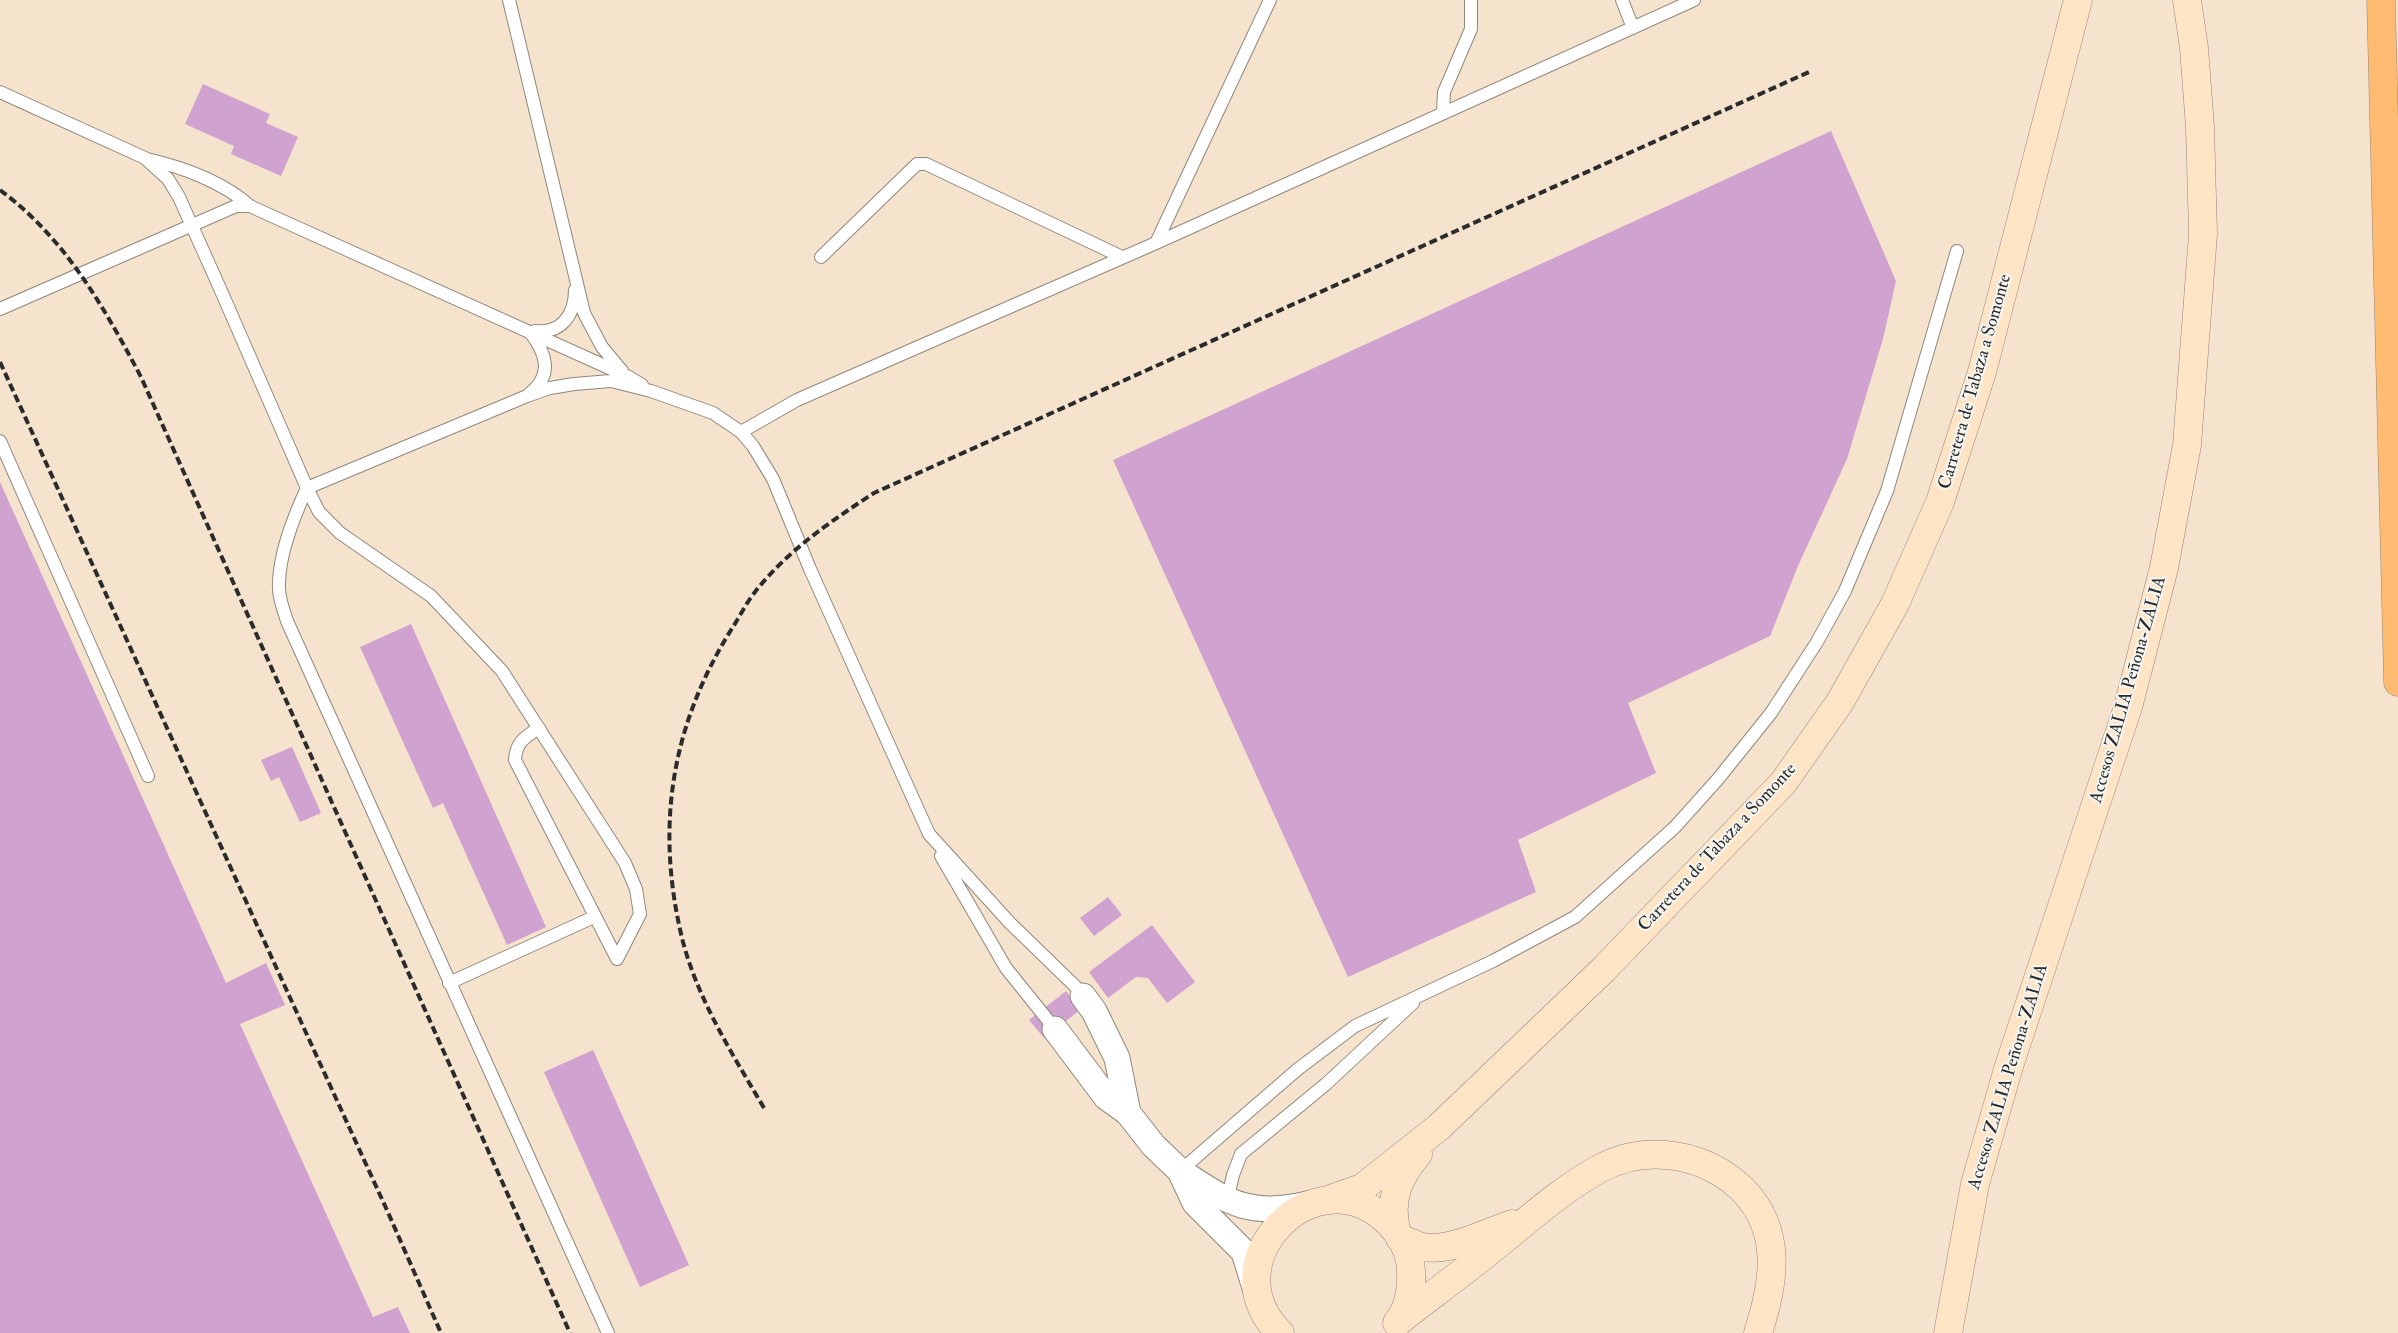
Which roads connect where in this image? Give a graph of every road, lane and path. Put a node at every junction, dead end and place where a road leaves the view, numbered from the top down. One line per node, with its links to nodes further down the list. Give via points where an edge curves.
1 (509, 0): 19 (lane)
2 (1270, 0): 15 (lane)
3 (1471, 0): 11 (lane, via 1471,29 1444,92)
4 (1622, 0): 9 (lane)
5 (1694, 0): 9 (lane)
6 (2078, 0): 38 (street, Carretera de Tabaza a Somonte, via 1982,372 1940,502 1895,604 1840,702 1783,783 1603,970)
7 (2187, 0): 49 (street, Accesos ZALIA Peñona-ZALIA, via 2200,126 2203,234 2187,445 2164,568 2128,707 2009,1066 1980,1166)
8 (2381, 0): 28 (highway)
9 (1633, 28): 11 (lane)
10 (0, 92): 12 (lane)
11 (1443, 113): 15 (lane)
12 (145, 158): 13 (lane, via 175,165 238,195); 14 (lane, via 174,188)
13 (250, 206): 14 (lane, via 236,206); 21 (lane)
14 (192, 225): 20 (lane); 27 (lane)
15 (1156, 243): 18 (lane)
16 (1958, 251): 34 (lane, via 1888,491 1845,591 1817,642 1771,713 1675,827 1575,917 1493,961)
17 (821, 257): 18 (lane, via 917,164 926,164)
18 (1122, 257): 25 (lane, via 797,400)
19 (574, 277): 21 (lane, via 575,297 567,319 552,330); 22 (lane, via 589,327)
20 (0, 309)
21 (529, 330): 22 (lane); 24 (lane, via 542,347 545,366 539,383)
22 (627, 376): 23 (lane)
23 (651, 391): 24 (lane, via 611,381 550,388); 25 (lane, via 713,413)
24 (527, 396): 27 (lane)
25 (740, 432): 31 (lane, via 758,453 773,479)
26 (0, 441): 30 (lane)
27 (307, 488): 29 (lane, via 319,512 340,533 431,596 502,671); 33 (lane, via 297,509 281,564 281,602)
28 (2398, 682)
29 (539, 728): 32 (lane, via 522,740 516,749 515,760); 32 (lane, via 625,863 636,889 640,914 617,960)
30 (148, 776)
31 (929, 834): 35 (lane, via 1010,923); 36 (lane, via 1006,968)
32 (594, 917): 33 (lane)
33 (450, 983): 46 (lane)
34 (1426, 991): 39 (lane, via 1355,1026 1298,1069); 40 (lane, via 1326,1084 1241,1154)
35 (1083, 996): 37 (street, via 1117,1058)
36 (1055, 1029): 37 (street, via 1106,1097)
37 (1128, 1112): 39 (street, via 1153,1145)
38 (1439, 1127): 41 (street, Carretera de Tabaza a Somonte, via 1362,1188); 43 (street, Carretera de Tabaza a Somonte, via 1402,1174 1394,1204)
39 (1180, 1171): 40 (street); 44 (street, via 1195,1203 1244,1252)
40 (1227, 1201): 41 (street, via 1265,1210 1284,1210)
41 (1318, 1202): 43 (street, via 1349,1202 1366,1207 1382,1217); 44 (street, Carretera de Tabaza a Somonte, via 1290,1214 1274,1228 1261,1250 1256,1275)
42 (1528, 1218): 43 (street, via 1456,1244 1432,1248 1420,1246); 45 (street); 48 (street, via 1601,1168 1624,1159 1663,1154 1704,1163 1738,1186 1762,1217 1773,1269 1769,1299)
43 (1398, 1234): 45 (street, via 1408,1251 1412,1275 1409,1298)
44 (1259, 1301): 47 (street, Carretera de Tabaza a Somonte, via 1270,1324)
45 (1394, 1327)
46 (608, 1333)
47 (1280, 1333)
48 (1758, 1333)
49 (1948, 1333)

